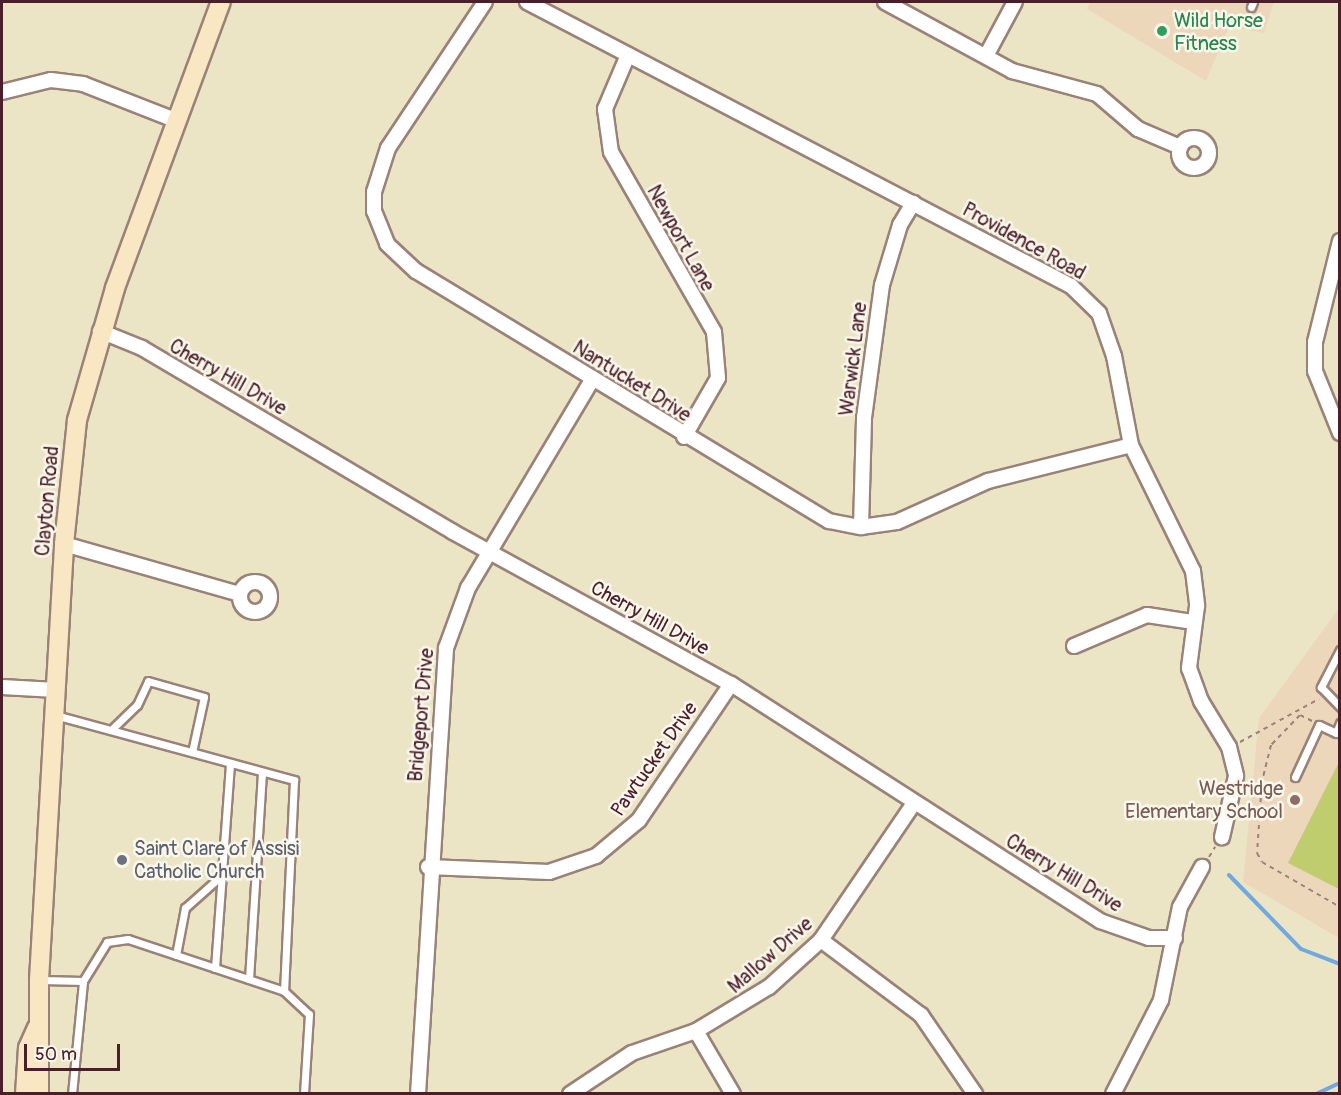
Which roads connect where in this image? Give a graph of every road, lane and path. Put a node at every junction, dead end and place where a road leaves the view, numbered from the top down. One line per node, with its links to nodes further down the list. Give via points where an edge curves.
1 (222, 2): 9 (main road, Clayton Road)
2 (485, 2): 14 (street, Nantucket Drive, via 388,148 374,211 387,244 416,271)
3 (527, 2): 6 (street, Providence Road)
4 (885, 2): 7 (street)
5 (1015, 2): 7 (street)
6 (628, 55): 11 (street, Providence Road); 16 (street, Newport Lane, via 605,109 611,152 714,332 718,378)
7 (986, 56): 10 (street, via 1022,75 1097,94 1138,129)
8 (2, 92): 9 (street, via 51,80 83,84)
9 (174, 120): 13 (main road, Clayton Road)
10 (1180, 147)
11 (913, 203): 17 (street, Providence Road, via 1085,297 1106,328); 18 (street, Warwick Lane, via 900,225 882,285 864,418)
12 (1340, 241): 15 (street, via 1315,352 1323,399)
13 (100, 331): 19 (main road, Clayton Road, via 77,420); 20 (street, Cherry Hill Drive, via 142,348)
14 (593, 378): 16 (street, Nantucket Drive); 20 (street, Bridgeport Drive)
15 (1340, 433)
16 (684, 437): 18 (street, Nantucket Drive, via 817,516)
17 (1131, 445): 18 (street, Nantucket Drive, via 1007,475 897,522); 22 (street, Providence Road, via 1193,571)
18 (861, 527)
19 (64, 544): 21 (street); 27 (main road, Clayton Road)
20 (488, 551): 25 (street, Cherry Hill Drive); 41 (street, Bridgeport Drive, via 446,648)
21 (240, 594)
22 (1193, 622): 23 (street, via 1147,615); 34 (street, Providence Road, via 1193,684)
23 (1074, 646)
24 (1340, 650): 29 (lane, via 1322,687)
25 (731, 684): 39 (street, Cherry Hill Drive); 41 (street, Pawtucket Drive, via 639,820 596,856 549,872)
26 (2, 687): 27 (street)
27 (56, 690): 30 (main road, Clayton Road)
28 (1323, 696): 34 (path)
29 (1340, 707)
30 (55, 715): 33 (lane); 50 (main road, Clayton Road)
31 (1312, 721): 44 (path, via 1300,715 1271,744 1262,780 1257,853 1262,862)
32 (1340, 723): 38 (lane, via 1336,733 1319,725)
33 (113, 728): 35 (lane); 35 (lane, via 137,705 148,681 204,697)
34 (1229, 747): 40 (street, Providence Road, via 1235,794)
35 (192, 752): 36 (lane)
36 (230, 764): 37 (lane); 43 (lane)
37 (262, 772): 49 (lane); 52 (lane, via 294,780)
38 (1295, 777)
39 (914, 803): 45 (street, Cherry Hill Drive, via 1100,921 1149,938); 46 (street, Mallow Drive)
40 (1222, 837)
41 (428, 867): 59 (street, Bridgeport Drive)
42 (1202, 867): 45 (street, via 1180,907)
43 (222, 875): 47 (lane, via 185,908); 48 (lane)
44 (1340, 907)
45 (1175, 938): 63 (street, via 1161,1000)
46 (821, 940): 54 (street, Mallow Drive, via 748,1004); 62 (street, via 921,1016)
47 (176, 955): 48 (lane); 51 (lane, via 128,939 107,942)
48 (215, 968): 49 (lane)
49 (249, 979): 52 (lane)
50 (39, 980): 51 (lane); 53 (main road, Clayton Road)
51 (83, 981): 57 (lane)
52 (284, 991): 58 (lane, via 309,1014)
53 (37, 1029): 55 (main road, Clayton Road, via 28,1048); 56 (main road, Clayton Road, via 42,1048)
54 (696, 1031): 60 (street, Mallow Drive, via 632,1053); 61 (street)
55 (25, 1094)
56 (39, 1094)
57 (72, 1094)
58 (304, 1094)
59 (418, 1094)
60 (570, 1094)
61 (733, 1094)
62 (975, 1094)
63 (1113, 1094)

